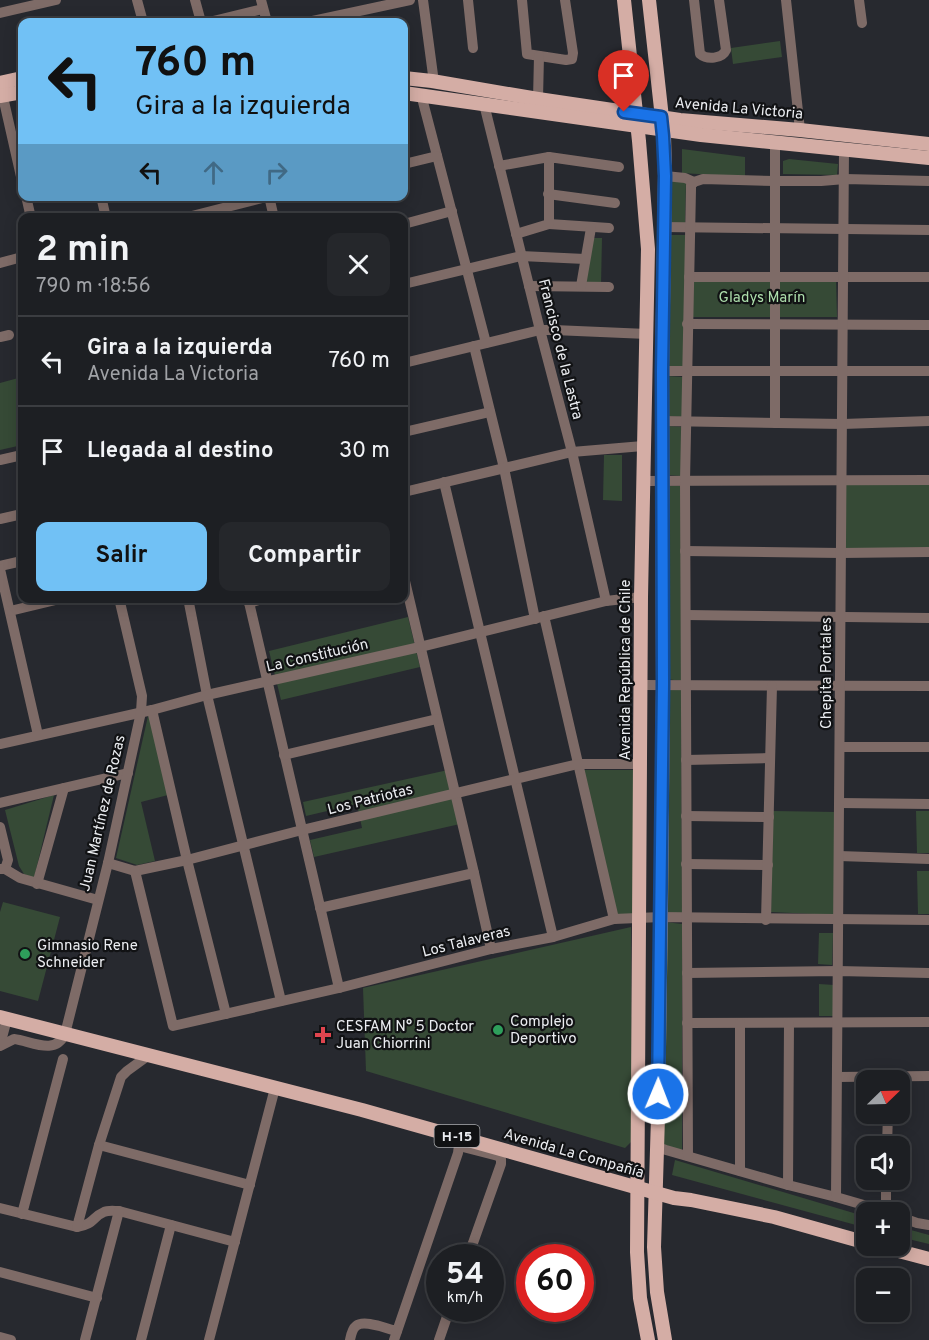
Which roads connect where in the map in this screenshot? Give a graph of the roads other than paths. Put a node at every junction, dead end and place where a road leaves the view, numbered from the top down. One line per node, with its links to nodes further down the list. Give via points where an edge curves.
1 (56, 0): 16 (street)
2 (137, 0): 17 (street)
3 (195, 0): 18 (street)
4 (410, 0): 20 (street)
5 (423, 0): 26 (street)
6 (468, 0): 22 (street)
7 (522, 0): 23 (street, via 527,54)
8 (565, 0): 23 (street, via 572,59)
9 (624, 0): 33 (main road, Avenida República de Chile)
10 (650, 0): 34 (main road)
11 (694, 0): 12 (street, via 700,54 705,58 720,57 726,50)
12 (719, 0)
13 (786, 0): 35 (street)
14 (859, 0): 21 (street)
15 (262, 4): 19 (street)
16 (0, 13)
17 (141, 18)
18 (200, 18)
19 (220, 18)
20 (327, 18)
21 (862, 22)
22 (472, 48)
23 (539, 56): 31 (street)
24 (408, 78): 26 (main road, Avenida La Victoria)
25 (18, 80): 27 (main road)
26 (432, 81): 31 (main road, Avenida La Victoria)
27 (1, 90): 28 (main road); 43 (street)
28 (18, 92)
29 (408, 94): 30 (main road, Avenida La Victoria)
30 (424, 96): 32 (main road, Avenida La Victoria); 39 (street)
31 (538, 99): 33 (main road, Avenida La Victoria)
32 (484, 104): 33 (main road, Avenida La Victoria); 44 (street, Francisco de la Lastra)
33 (637, 120): 34 (main road, Avenida La Victoria); 84 (main road, Avenida República de Chile, via 648,249)
34 (662, 124): 35 (main road, Avenida La Victoria, via 680,120); 36 (main road, Avenida La Victoria, via 723,138); 46 (main road)
35 (800, 130): 37 (main road, Avenida La Victoria)
36 (775, 143): 38 (main road, Avenida La Victoria); 48 (street)
37 (929, 144)
38 (844, 150): 41 (main road, Avenida La Victoria); 47 (street, Chepita Portales)
39 (437, 156): 42 (street); 54 (street)
40 (549, 157): 44 (street); 45 (street); 51 (street)
41 (929, 158)
42 (408, 163)
43 (18, 164)
44 (499, 166): 65 (street, Francisco de la Lastra)
45 (619, 167)
46 (665, 176): 50 (street); 58 (main road)
47 (845, 179): 48 (street); 49 (street); 63 (street, Chepita Portales)
48 (775, 181): 50 (street); 62 (street)
49 (929, 181)
50 (694, 182): 59 (street)
51 (548, 194): 53 (street); 57 (street)
52 (254, 201): 55 (street)
53 (615, 203)
54 (452, 211): 56 (street); 70 (street)
55 (210, 213)
56 (408, 223)
57 (549, 224): 60 (street); 65 (street)
58 (664, 227): 59 (street); 88 (main road)
59 (690, 227): 62 (street); 71 (street)
60 (591, 228): 61 (street); 68 (street)
61 (609, 228)
62 (775, 228): 63 (street); 72 (street)
63 (844, 229): 64 (street); 73 (street, Chepita Portales)
64 (929, 230)
65 (516, 234): 66 (street, Francisco de la Lastra)
66 (522, 256): 68 (street); 70 (street); 76 (street, Francisco de la Lastra)
67 (18, 258): 69 (street)
68 (585, 259): 77 (street)
69 (0, 262)
70 (467, 270): 75 (street); 85 (street)
71 (689, 277): 72 (street); 79 (street)
72 (775, 277): 73 (street); 80 (street)
73 (844, 277): 74 (street); 81 (street, Chepita Portales)
74 (929, 277)
75 (408, 283)
76 (529, 286): 77 (street); 83 (street, Francisco de la Lastra)
77 (581, 286): 78 (street)
78 (609, 287)
79 (687, 324): 80 (street); 89 (street)
80 (775, 324): 81 (street); 90 (street)
81 (843, 325): 82 (street); 91 (street, Chepita Portales)
82 (929, 325)
83 (540, 330): 84 (street); 85 (street); 101 (street, Francisco de la Lastra)
84 (647, 334): 100 (main road, Avenida República de Chile)
85 (486, 343): 86 (street)
86 (474, 346): 87 (street); 93 (street)
87 (408, 362)
88 (662, 371): 89 (street); 94 (main road)
89 (687, 371): 90 (street); 95 (street)
90 (774, 371): 91 (street); 97 (street)
91 (843, 371): 92 (street); 98 (street, Chepita Portales)
92 (929, 371)
93 (490, 412): 99 (street); 104 (street)
94 (663, 421): 95 (street); 108 (main road)
95 (686, 421): 97 (street); 109 (street)
96 (929, 421): 98 (street)
97 (774, 423): 98 (street)
98 (843, 424): 105 (street, Chepita Portales)
99 (408, 431)
100 (643, 446): 101 (street); 107 (main road, Avenida República de Chile)
101 (572, 453): 104 (street); 122 (street, Francisco de la Lastra)
102 (18, 456): 103 (street)
103 (0, 460)
104 (504, 468): 110 (street); 130 (street)
105 (842, 480): 106 (street); 109 (street); 116 (street, Chepita Portales)
106 (929, 480)
107 (643, 481): 108 (street); 121 (main road, Avenida República de Chile)
108 (663, 481): 109 (street); 135 (main road)
109 (685, 481): 114 (street)
110 (444, 482): 111 (street); 132 (street)
111 (408, 491)
112 (18, 515): 113 (street)
113 (0, 519)
114 (685, 551): 116 (street); 128 (street)
115 (929, 552): 116 (street)
116 (842, 553): 129 (street, Chepita Portales)
117 (18, 562): 118 (street)
118 (0, 568): 119 (street)
119 (2, 584): 127 (street)
120 (408, 595): 133 (street)
121 (641, 597): 122 (street, La Constitución); 137 (main road, Avenida República de Chile)
122 (606, 602): 130 (street, La Constitución)
123 (43, 603): 127 (street)
124 (120, 603): 142 (street, Juan Martínez de Rozas)
125 (189, 603): 141 (street)
126 (248, 603): 134 (street)
127 (10, 611): 144 (street)
128 (686, 615): 129 (street); 136 (street)
129 (841, 617): 131 (street); 139 (street, Chepita Portales)
130 (539, 618): 132 (street, La Constitución); 151 (street)
131 (929, 618)
132 (480, 632): 133 (street, La Constitución); 154 (street)
133 (420, 646): 134 (street, La Constitución); 143 (street)
134 (267, 681): 141 (street, La Constitución); 148 (street)
135 (663, 684): 136 (street); 137 (street); 177 (main road)
136 (686, 684): 138 (street); 150 (street)
137 (641, 685): 152 (main road, Avenida República de Chile)
138 (772, 686): 139 (street); 149 (street)
139 (840, 686): 140 (street); 146 (street, Chepita Portales)
140 (929, 686)
141 (207, 695): 142 (street, La Constitución); 164 (street)
142 (146, 711): 144 (street, La Constitución); 153 (street, Juan Martínez de Rozas); 167 (street)
143 (437, 719): 148 (street); 156 (street)
144 (38, 735): 145 (street, La Constitución)
145 (0, 744)
146 (840, 747): 147 (street); 158 (street, Chepita Portales)
147 (929, 747)
148 (284, 755): 163 (street)
149 (770, 758): 150 (street); 161 (street)
150 (686, 759): 160 (street)
151 (578, 764): 152 (street, Los Patriotas); 154 (street, Los Patriotas); 180 (street)
152 (640, 764): 178 (main road, Avenida República de Chile)
153 (128, 773): 155 (street); 168 (street, Juan Martínez de Rozas)
154 (515, 779): 156 (street, Los Patriotas); 184 (street)
155 (64, 788): 157 (street); 174 (street)
156 (455, 794): 163 (street, Los Patriotas); 173 (street)
157 (0, 803)
158 (840, 803): 159 (street); 165 (street, Chepita Portales)
159 (929, 804)
160 (686, 816): 161 (street); 169 (street)
161 (769, 817): 170 (street)
162 (0, 827): 171 (street, via 8,860)
163 (302, 830): 164 (street, Los Patriotas); 176 (street)
164 (244, 845): 167 (street, Los Patriotas); 190 (street)
165 (839, 856): 166 (street); 182 (street, Chepita Portales)
166 (929, 859)
167 (187, 860): 172 (street, Los Patriotas); 191 (street)
168 (108, 862): 172 (street); 175 (street, Juan Martínez de Rozas)
169 (686, 864): 170 (street); 179 (street)
170 (768, 865): 181 (street)
171 (2, 869): 174 (street)
172 (135, 871): 191 (street, Los Talaveras, via 173,1026)
173 (474, 873): 176 (street); 185 (street)
174 (37, 884): 175 (street)
175 (98, 900): 198 (street, Juan Martínez de Rozas)
176 (320, 908): 189 (street)
177 (661, 917): 178 (street, Los Talaveras); 179 (street, Los Talaveras); 209 (main road)
178 (639, 918): 180 (street, Los Talaveras); 214 (main road, Avenida República de Chile)
179 (686, 918): 181 (street, Los Talaveras); 187 (street)
180 (614, 919): 184 (street, Los Talaveras)
181 (766, 920): 182 (street, Los Talaveras)
182 (838, 920): 183 (street, Los Talaveras); 186 (street, Chepita Portales)
183 (929, 920)
184 (553, 937): 185 (street, Los Talaveras)
185 (491, 949): 189 (street, Los Talaveras)
186 (838, 971): 187 (street); 188 (street); 197 (street, Chepita Portales)
187 (687, 973): 194 (street)
188 (929, 973)
189 (339, 988): 190 (street, Los Talaveras)
190 (281, 1001): 191 (street, Los Talaveras)
191 (226, 1014)
192 (4, 1018): 198 (main road, Avenida La Compañía / H-15); 199 (street)
193 (929, 1022): 197 (street)
194 (687, 1023): 195 (street); 210 (street)
195 (740, 1023): 196 (street); 211 (street)
196 (789, 1023): 197 (street); 213 (street)
197 (838, 1023): 203 (street, Chepita Portales)
198 (64, 1034): 199 (street, via 52,1046 14,1039); 200 (main road, Avenida La Compañía / H-15)
199 (0, 1046)
200 (149, 1055): 206 (main road, Avenida La Compañía / H-15); 208 (street, via 122,1077)
201 (63, 1059): 220 (street)
202 (929, 1076): 205 (street)
203 (837, 1077): 204 (street); 216 (street, Chepita Portales)
204 (856, 1077)
205 (910, 1077)
206 (275, 1088): 207 (main road, Avenida La Compañía / H-15); 212 (street)
207 (460, 1142): 214 (main road, Avenida La Compañía / H-15); 227 (street, via 501,1159); 233 (street)
208 (99, 1145): 212 (street); 224 (street)
209 (657, 1147): 210 (street); 215 (main road)
210 (688, 1156): 211 (street)
211 (740, 1171): 213 (street)
212 (250, 1185): 226 (street)
213 (788, 1185): 216 (street)
214 (638, 1188): 215 (main road, Avenida La Compañía / H-15); 241 (main road, Avenida República de Chile, via 638,1273)
215 (656, 1193): 225 (main road, Avenida La Compañía / H-15, via 774,1217); 242 (main road, via 654,1247)
216 (836, 1197): 217 (street)
217 (856, 1203)
218 (0, 1208): 220 (street)
219 (119, 1211): 222 (street); 224 (street, via 103,1212 93,1222); 231 (street)
220 (22, 1214): 224 (street)
221 (910, 1220): 223 (street)
222 (171, 1225): 226 (street); 237 (street)
223 (929, 1225)
224 (77, 1227)
225 (856, 1240)
226 (235, 1242): 238 (street)
227 (473, 1244)
228 (910, 1255): 229 (main road)
229 (929, 1260)
230 (0, 1272): 231 (street)
231 (97, 1298): 236 (street)
232 (445, 1322): 240 (street)
233 (395, 1336): 239 (street, via 359,1323)
234 (0, 1337): 235 (street)
235 (11, 1340)
236 (85, 1340)
237 (141, 1340)
238 (209, 1340)
239 (350, 1340)
240 (439, 1340)
241 (648, 1340)
242 (665, 1340)

